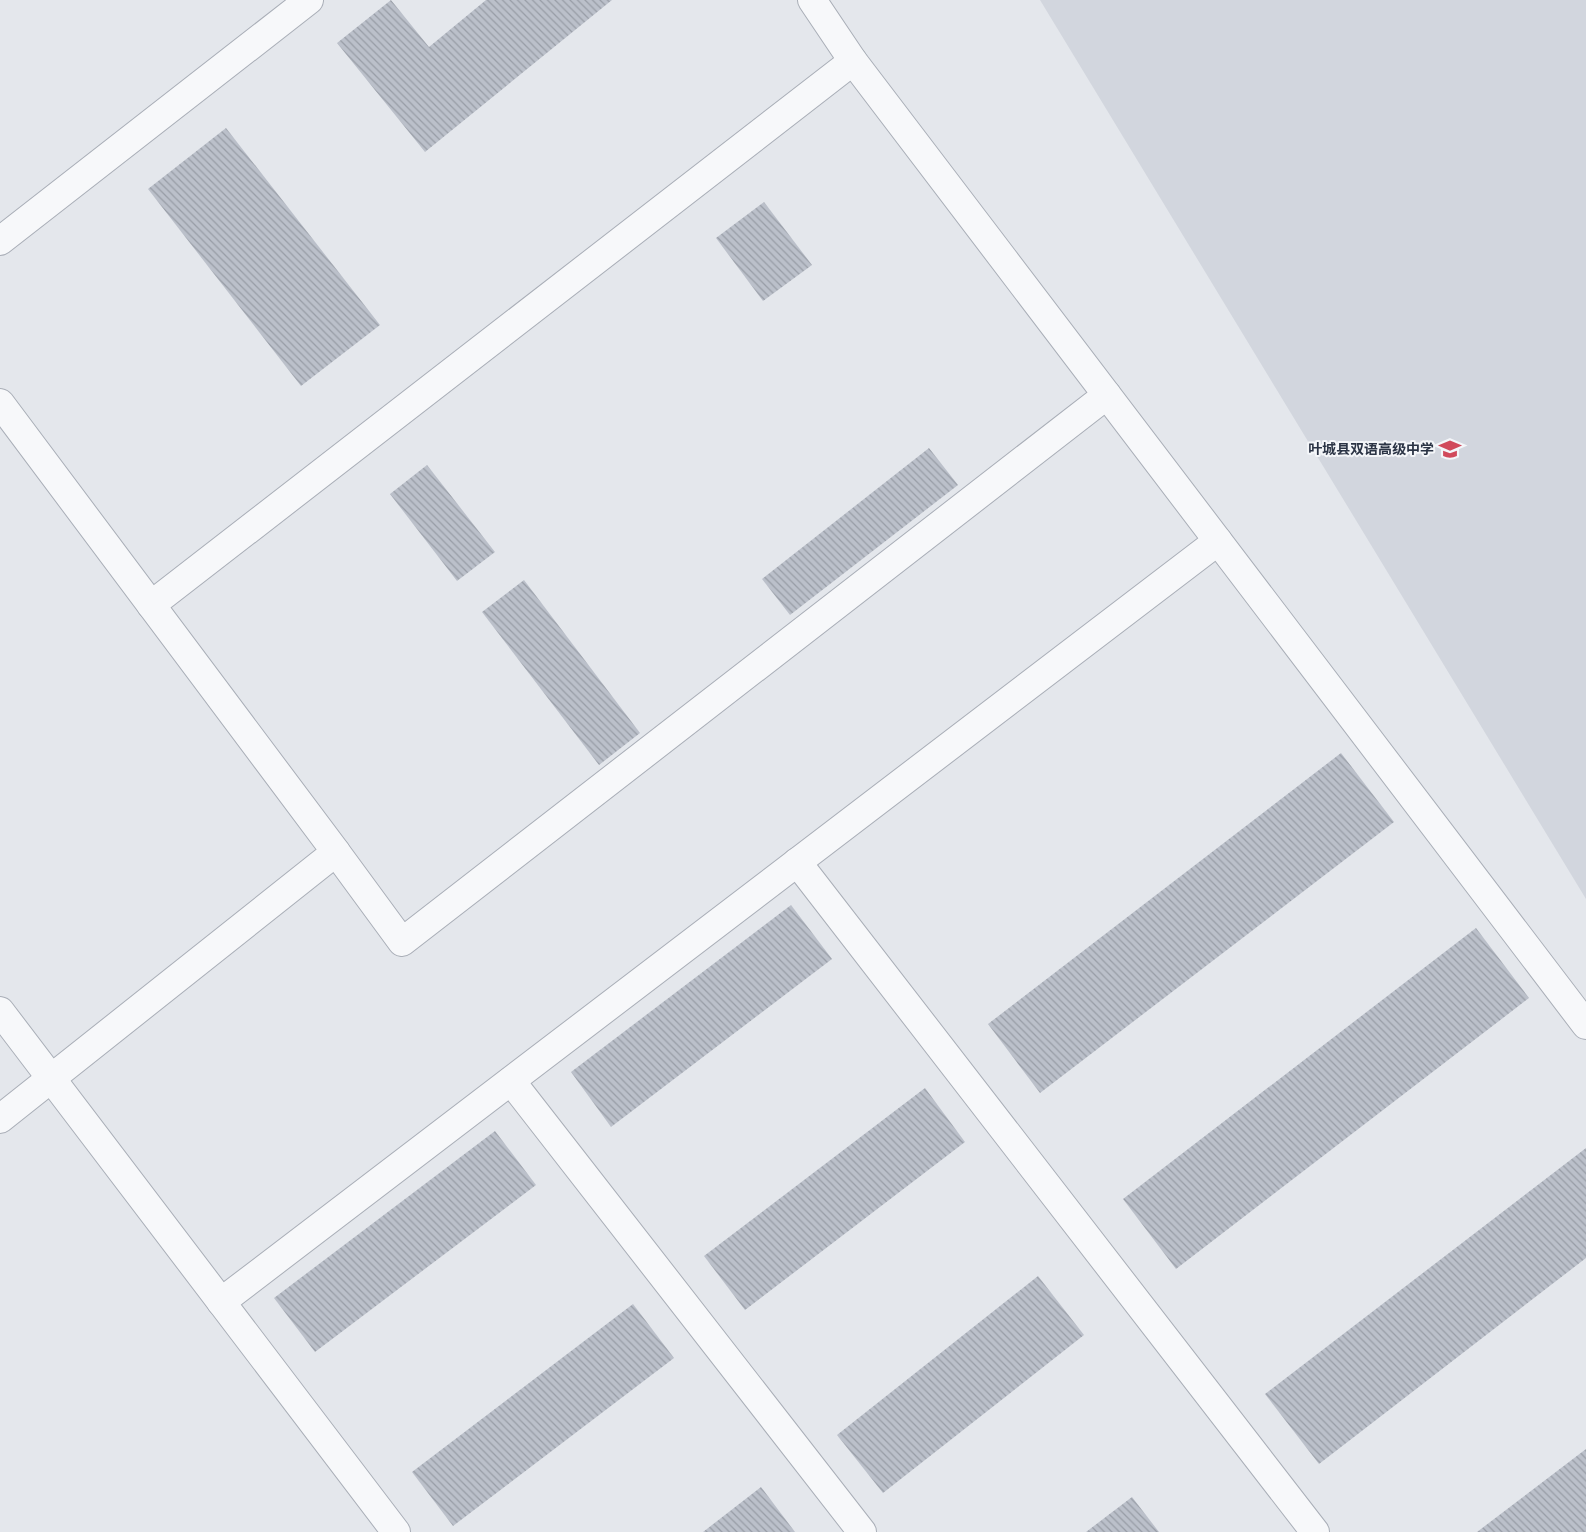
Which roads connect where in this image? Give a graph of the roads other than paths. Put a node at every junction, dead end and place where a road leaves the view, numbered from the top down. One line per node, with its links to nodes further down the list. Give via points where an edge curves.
1 (309, 0): 4 (lane)
2 (812, 0): 3 (lane)
3 (853, 61): 5 (lane); 8 (lane)
4 (0, 241)
5 (1108, 396): 7 (lane); 9 (lane, via 402,942)
6 (0, 403): 8 (lane)
7 (1218, 541): 10 (lane); 12 (lane)
8 (151, 605): 9 (lane)
9 (336, 852): 13 (lane)
10 (797, 862): 14 (lane); 19 (lane)
11 (0, 1011): 13 (lane)
12 (1586, 1025)
13 (51, 1078): 15 (lane); 16 (lane)
14 (511, 1081): 16 (lane); 18 (lane)
15 (0, 1119)
16 (221, 1302): 17 (lane)
17 (396, 1532)
18 (862, 1532)
19 (1315, 1532)

